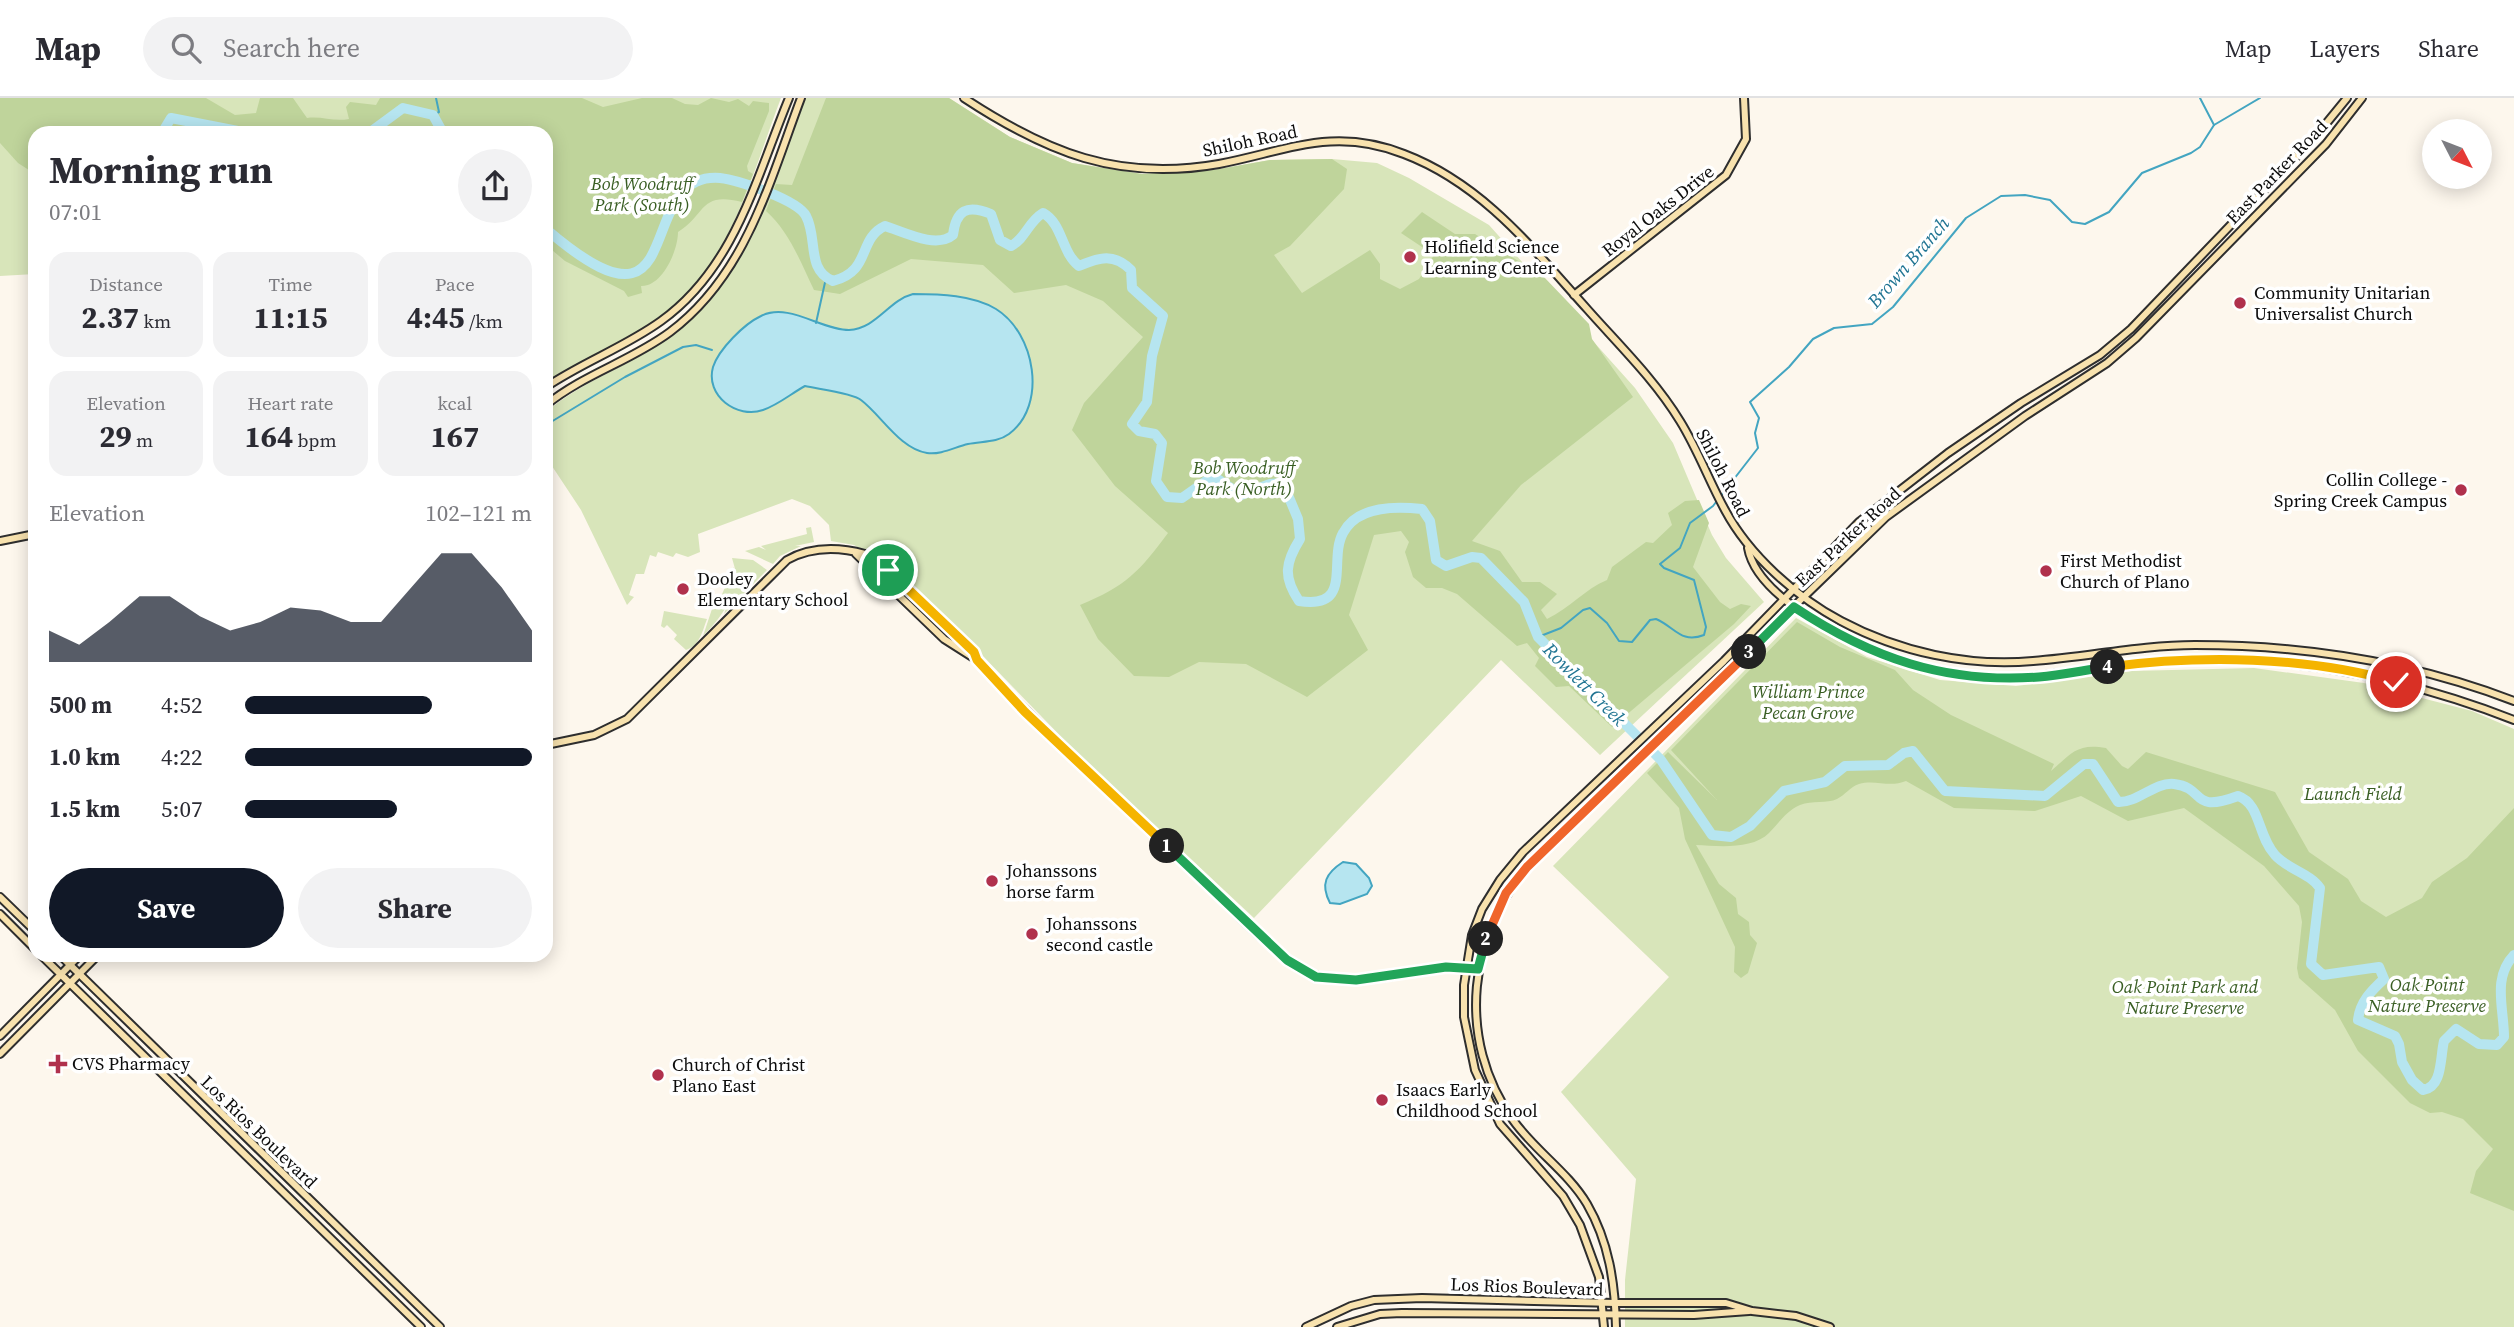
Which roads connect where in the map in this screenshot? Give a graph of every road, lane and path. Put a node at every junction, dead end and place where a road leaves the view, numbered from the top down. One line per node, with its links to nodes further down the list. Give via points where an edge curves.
1 (789, 98): 20 (main road, via 731,243 717,266 683,303 642,334)
2 (801, 98): 22 (main road, via 757,215 728,273 694,312 649,346)
3 (964, 98): 13 (main road, Shiloh Road, via 1052,149 1115,166 1170,169 1218,164 1322,141 1394,150 1432,166 1486,201)
4 (1744, 98): 13 (main road, Royal Oaks Drive, via 1746,139 1726,175)
5 (2347, 98): 7 (main road, East Parker Road)
6 (2362, 98): 8 (main road, East Parker Road, via 2339,130)
7 (2243, 210): 8 (main road); 9 (main road, East Parker Road)
8 (2251, 219): 10 (main road, East Parker Road)
9 (2222, 232): 10 (main road); 11 (main road, East Parker Road)
10 (2230, 241): 12 (main road, East Parker Road)
11 (2203, 251): 12 (main road); 14 (main road, East Parker Road)
12 (2211, 260): 15 (main road, East Parker Road)
13 (1574, 295): 28 (main road, Shiloh Road, via 1667,400)
14 (2162, 296): 15 (main road); 16 (main road, East Parker Road)
15 (2170, 303): 17 (main road, East Parker Road)
16 (2126, 334): 17 (main road); 18 (main road, East Parker Road)
17 (2133, 341): 19 (main road, East Parker Road)
18 (2101, 355): 19 (main road); 21 (main road, East Parker Road)
19 (2107, 363): 23 (main road, East Parker Road)
20 (553, 383)
21 (2038, 392): 23 (main road); 24 (main road, East Parker Road)
22 (553, 400)
23 (2044, 402): 25 (main road, East Parker Road)
24 (1921, 474): 25 (main road); 29 (main road, East Parker Road, via 1859,522)
25 (1928, 485): 30 (main road, East Parker Road, via 1886,517)
26 (28, 535): 27 (main road)
27 (0, 541)
28 (1748, 546): 29 (main road, Shiloh Road); 31 (main road, Shiloh Road, via 1751,565)
29 (1794, 589): 30 (main road, Shiloh Road); 31 (main road, East Parker Road)
30 (1804, 597): 32 (main road, East Parker Road); 34 (main road, Shiloh Road, via 1866,634 1947,657 2033,662)
31 (1785, 599): 32 (main road, Shiloh Road); 40 (main road, East Parker Road)
32 (1794, 607): 36 (main road, Shiloh Road, via 1862,647 1919,667 1992,678); 41 (main road, East Parker Road)
33 (2253, 646): 34 (main road, Shiloh Road, via 2175,645); 35 (main road); 37 (main road, Shiloh Road, via 2400,667)
34 (2084, 654): 36 (main road)
35 (2253, 661): 36 (main road, Shiloh Road, via 2155,662); 38 (main road, Shiloh Road, via 2390,680)
36 (2087, 670)
37 (2514, 701)
38 (2514, 720)
39 (553, 744): 53 (main road, via 594,735 627,719 787,560 820,548 856,554 944,639 977,660 1052,738 1299,968 1316,977 1342,981)
40 (1523, 852): 41 (main road); 43 (main road, East Parker Road)
41 (1533, 860): 44 (main road, East Parker Road)
42 (0, 897): 46 (main road)
43 (1487, 902): 44 (main road); 53 (main road, East Parker Road, via 1472,935)
44 (1499, 907): 54 (main road, East Parker Road)
45 (0, 914): 47 (main road)
46 (28, 924)
47 (28, 942)
48 (48, 962): 56 (main road, Los Rios Boulevard)
49 (68, 962): 52 (main road, Los Rios Boulevard)
50 (72, 962): 52 (main road)
51 (91, 962): 55 (main road)
52 (70, 964): 55 (main road, Los Rios Boulevard); 56 (main road)
53 (1465, 967): 54 (main road); 62 (main road, East Parker Road, via 1464,1017 1475,1070 1488,1103 1509,1137 1563,1196 1580,1225)
54 (1478, 969): 63 (main road, East Parker Road, via 1477,1022 1494,1084 1529,1141 1586,1203 1609,1259)
55 (79, 973): 57 (main road); 58 (main road, Los Rios Boulevard)
56 (60, 974): 57 (main road, Los Rios Boulevard); 59 (main road)
57 (69, 983): 60 (main road, Los Rios Boulevard); 61 (main road)
58 (142, 1035): 60 (main road); 68 (main road, Los Rios Boulevard)
59 (0, 1036)
60 (133, 1045): 67 (main road, Los Rios Boulevard)
61 (0, 1054)
62 (1603, 1302): 63 (main road, Los Rios Boulevard); 66 (main road, East Parker Road); 69 (main road, Los Rios Boulevard, via 1374,1300)
63 (1615, 1303): 64 (main road, Los Rios Boulevard, via 1726,1303); 65 (main road, East Parker Road)
64 (1752, 1311): 65 (main road, Los Rios Boulevard); 73 (main road, Los Rios Boulevard, via 1796,1316)
65 (1616, 1314): 66 (main road, Los Rios Boulevard); 72 (main road, East Parker Road)
66 (1604, 1315): 70 (main road, Los Rios Boulevard, via 1402,1313 1380,1314); 71 (main road, East Parker Road)
67 (422, 1327): 68 (main road)
68 (438, 1327)
69 (1306, 1327)
70 (1337, 1327)
71 (1604, 1327)
72 (1616, 1327)
73 (1830, 1327)

